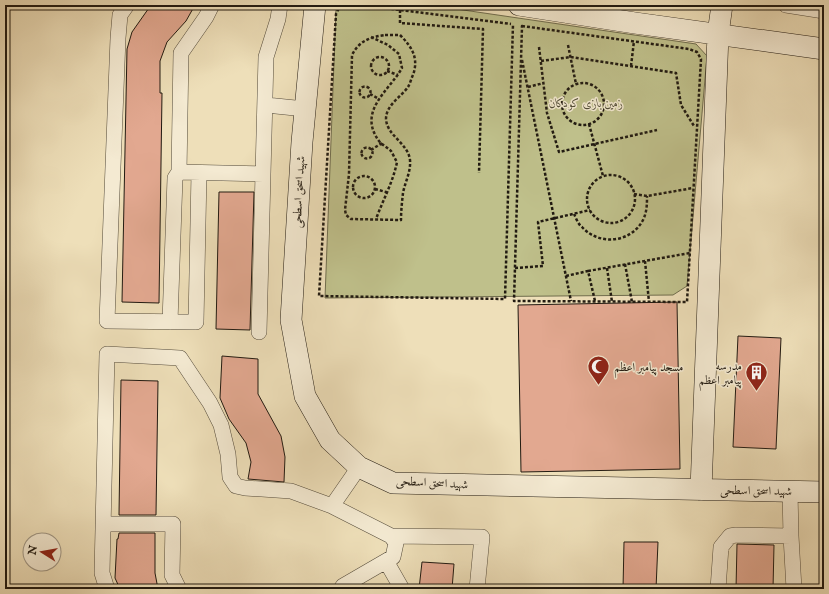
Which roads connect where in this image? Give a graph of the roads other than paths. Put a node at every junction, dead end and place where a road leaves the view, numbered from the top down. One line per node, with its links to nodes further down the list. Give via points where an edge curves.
1 (127, 5): 16 (street, via 120,15 118,38 107,321)
2 (212, 5): 13 (street, via 182,53)
3 (280, 5): 11 (street, via 266,57)
4 (316, 5): 12 (street, شهید اسحق اسطحی)
5 (520, 5): 9 (street, via 635,32)
6 (722, 5): 9 (street)
7 (786, 5): 8 (street)
8 (824, 11)
9 (718, 34): 10 (street); 19 (street)
10 (824, 49)
11 (266, 105): 12 (street); 15 (street)
12 (305, 109): 18 (street, شهید اسحق اسطحی, via 291,320 305,396 330,440)
13 (179, 172): 14 (street); 16 (street, via 175,178)
14 (199, 172): 15 (street); 16 (street, via 196,322)
15 (263, 174): 17 (street)
16 (170, 322)
17 (259, 332)
18 (359, 467): 19 (street, شهید اسحق اسطحی, via 393,483); 22 (street)
19 (701, 490): 20 (street, شهید اسحق اسطحی)
20 (790, 492): 21 (street, شهید اسحق اسطحی); 25 (street)
21 (824, 492)
22 (332, 506): 23 (street, via 291,491 236,486 230,477 221,425 210,403 180,358 107,354); 24 (street)
23 (103, 524): 27 (street, via 102,573); 28 (street, via 173,524 172,575)
24 (391, 536): 26 (street, via 396,544 393,557); 31 (street, via 482,537)
25 (791, 536): 32 (street, via 730,536 720,547); 33 (street)
26 (386, 561): 29 (street); 30 (street)
27 (107, 589)
28 (179, 589)
29 (341, 589)
30 (402, 589)
31 (477, 589)
32 (718, 589)
33 (794, 589)

